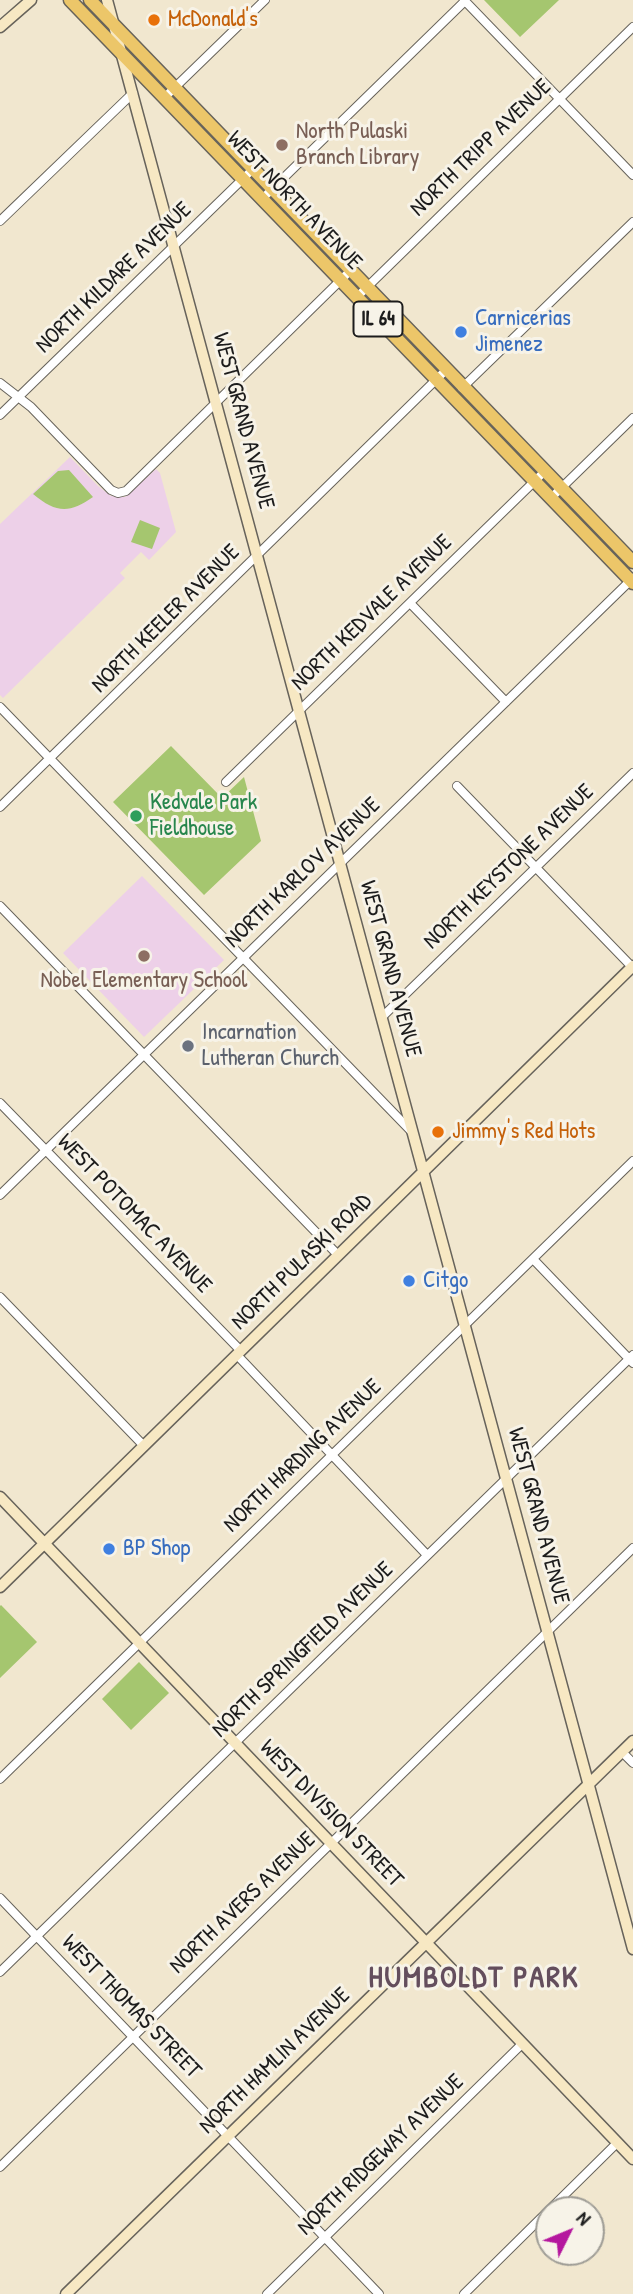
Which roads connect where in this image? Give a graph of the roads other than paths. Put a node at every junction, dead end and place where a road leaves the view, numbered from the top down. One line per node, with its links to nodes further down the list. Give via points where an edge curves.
1 (31, 0): 8 (main road)
2 (70, 0): 10 (main road, WEST NORTH AVENUE / IL 64)
3 (90, 0): 7 (main road, WEST NORTH AVENUE / IL 64)
4 (107, 0): 7 (main road, WEST GRAND AVENUE)
5 (265, 0): 11 (street)
6 (464, 0): 14 (street); 18 (street)
7 (114, 24): 10 (main road, WEST GRAND AVENUE); 11 (main road, WEST NORTH AVENUE / IL 64)
8 (0, 27)
9 (633, 27): 14 (street, NORTH TRIPP AVENUE)
10 (122, 55): 12 (main road, WEST GRAND AVENUE); 13 (main road, WEST NORTH AVENUE / IL 64)
11 (176, 86): 13 (street); 15 (main road, WEST NORTH AVENUE / IL 64)
12 (133, 93): 20 (street); 22 (main road, WEST GRAND AVENUE)
13 (164, 98): 17 (main road, WEST NORTH AVENUE / IL 64)
14 (559, 99): 16 (street); 25 (street, NORTH TRIPP AVENUE)
15 (254, 168): 17 (street, NORTH KILDARE AVENUE); 18 (main road, WEST NORTH AVENUE / IL 64)
16 (633, 175)
17 (243, 179): 19 (main road, WEST NORTH AVENUE / IL 64); 22 (street, NORTH KILDARE AVENUE)
18 (273, 188): 19 (street); 23 (main road, WEST NORTH AVENUE / IL 64)
19 (262, 199): 24 (main road, WEST NORTH AVENUE / IL 64)
20 (0, 221)
21 (633, 222): 30 (street)
22 (174, 246): 31 (street, NORTH KILDARE AVENUE); 33 (main road, WEST GRAND AVENUE)
23 (351, 270): 24 (street); 25 (main road, WEST NORTH AVENUE / IL 64)
24 (340, 280): 26 (main road, WEST NORTH AVENUE / IL 64); 33 (street)
25 (368, 286): 26 (street, NORTH TRIPP AVENUE); 27 (main road, WEST NORTH AVENUE / IL 64)
26 (357, 297): 28 (main road, WEST NORTH AVENUE / IL 64)
27 (447, 369): 28 (street, NORTH KEELER AVENUE); 30 (main road, WEST NORTH AVENUE / IL 64)
28 (436, 380): 32 (main road, WEST NORTH AVENUE / IL 64); 40 (street, NORTH KEELER AVENUE)
29 (0, 383): 31 (street)
30 (464, 387): 32 (street); 36 (main road, WEST NORTH AVENUE / IL 64)
31 (18, 397): 33 (street, via 118,493 127,491); 34 (street, NORTH KILDARE AVENUE)
32 (453, 397): 37 (main road, WEST NORTH AVENUE / IL 64)
33 (216, 401): 40 (main road, WEST GRAND AVENUE)
34 (0, 415)
35 (633, 418): 38 (street)
36 (545, 471): 37 (street, NORTH KEDVALE AVENUE); 38 (main road, WEST NORTH AVENUE / IL 64)
37 (535, 481): 39 (main road, WEST NORTH AVENUE / IL 64); 43 (street, NORTH KEDVALE AVENUE)
38 (561, 487): 39 (street); 41 (main road, WEST NORTH AVENUE / IL 64)
39 (551, 498): 42 (main road, WEST NORTH AVENUE / IL 64)
40 (257, 556): 46 (main road, WEST GRAND AVENUE); 47 (street, NORTH KEELER AVENUE)
41 (633, 562)
42 (632, 581): 44 (street, NORTH KARLOV AVENUE)
43 (410, 603): 44 (street); 46 (street, NORTH KEDVALE AVENUE)
44 (506, 702): 52 (street, NORTH KARLOV AVENUE)
45 (0, 707): 47 (street)
46 (299, 710): 49 (street, NORTH KEDVALE AVENUE); 52 (main road, WEST GRAND AVENUE)
47 (50, 759): 51 (street, NORTH KEELER AVENUE); 55 (street)
48 (633, 773): 53 (street, NORTH KEYSTONE AVENUE)
49 (226, 782)
50 (457, 786): 53 (street)
51 (0, 807)
52 (340, 863): 55 (street, NORTH KARLOV AVENUE); 57 (main road, WEST GRAND AVENUE)
53 (535, 868): 56 (street); 57 (street, NORTH KEYSTONE AVENUE)
54 (0, 906): 58 (street)
55 (243, 958): 58 (street, NORTH KARLOV AVENUE); 60 (street)
56 (633, 967): 63 (main road, NORTH PULASKI ROAD)
57 (382, 1017): 60 (main road, WEST GRAND AVENUE)
58 (144, 1055): 61 (street, NORTH KARLOV AVENUE); 65 (street)
59 (0, 1103): 61 (street, WEST POTOMAC AVENUE)
60 (413, 1134): 63 (main road, WEST GRAND AVENUE)
61 (46, 1150): 64 (street, NORTH KARLOV AVENUE); 69 (street, WEST POTOMAC AVENUE)
62 (633, 1161): 66 (street, NORTH HARDING AVENUE)
63 (423, 1172): 65 (main road, NORTH PULASKI ROAD); 68 (main road, WEST GRAND AVENUE)
64 (0, 1195)
65 (338, 1255): 69 (main road, NORTH PULASKI ROAD)
66 (533, 1259): 68 (street, NORTH HARDING AVENUE); 70 (street)
67 (0, 1297): 71 (street)
68 (465, 1325): 72 (street, NORTH HARDING AVENUE); 73 (main road, WEST GRAND AVENUE)
69 (239, 1353): 71 (main road, NORTH PULASKI ROAD); 72 (street, WEST POTOMAC AVENUE)
70 (632, 1359): 73 (street, NORTH SPRINGFIELD AVENUE)
71 (144, 1446): 75 (main road, NORTH PULASKI ROAD)
72 (332, 1455): 77 (street, WEST POTOMAC AVENUE); 80 (street, NORTH HARDING AVENUE)
73 (506, 1478): 77 (street, NORTH SPRINGFIELD AVENUE); 79 (main road, WEST GRAND AVENUE)
74 (0, 1497): 75 (main road, WEST DIVISION STREET)
75 (45, 1543): 78 (main road, NORTH PULASKI ROAD); 80 (main road, WEST DIVISION STREET)
76 (633, 1548): 79 (street, NORTH AVERS AVENUE)
77 (427, 1555): 82 (street, NORTH SPRINGFIELD AVENUE)
78 (0, 1587)
79 (547, 1633): 86 (main road, WEST GRAND AVENUE); 87 (street, NORTH AVERS AVENUE)
80 (140, 1643): 82 (main road, WEST DIVISION STREET); 85 (street, NORTH HARDING AVENUE)
81 (633, 1741): 83 (main road, NORTH HAMLIN AVENUE)
82 (235, 1743): 87 (main road, WEST DIVISION STREET); 89 (street, NORTH SPRINGFIELD AVENUE)
83 (622, 1752): 84 (street); 86 (main road, NORTH HAMLIN AVENUE)
84 (633, 1763)
85 (0, 1779)
86 (589, 1784): 90 (main road, NORTH HAMLIN AVENUE); 91 (main road, WEST GRAND AVENUE)
87 (331, 1844): 90 (main road, WEST DIVISION STREET); 93 (street, NORTH AVERS AVENUE)
88 (0, 1898): 89 (street, WEST THOMAS STREET)
89 (37, 1936): 92 (street, NORTH SPRINGFIELD AVENUE); 93 (street, WEST THOMAS STREET)
90 (426, 1943): 94 (main road, WEST DIVISION STREET); 95 (main road, NORTH HAMLIN AVENUE)
91 (633, 1948)
92 (0, 1972)
93 (133, 2037): 95 (street, WEST THOMAS STREET); 98 (street, NORTH AVERS AVENUE)
94 (522, 2044): 96 (main road, WEST DIVISION STREET); 99 (street, NORTH RIDGEWAY AVENUE)
95 (228, 2136): 99 (street, WEST THOMAS STREET); 100 (main road, NORTH HAMLIN AVENUE)
96 (617, 2143): 97 (main road, WEST DIVISION STREET); 103 (street)
97 (633, 2160)
98 (0, 2167)
99 (325, 2237): 101 (street, NORTH RIDGEWAY AVENUE); 102 (street, WEST THOMAS STREET)
100 (66, 2294)
101 (267, 2294)
102 (379, 2294)
103 (464, 2294)

